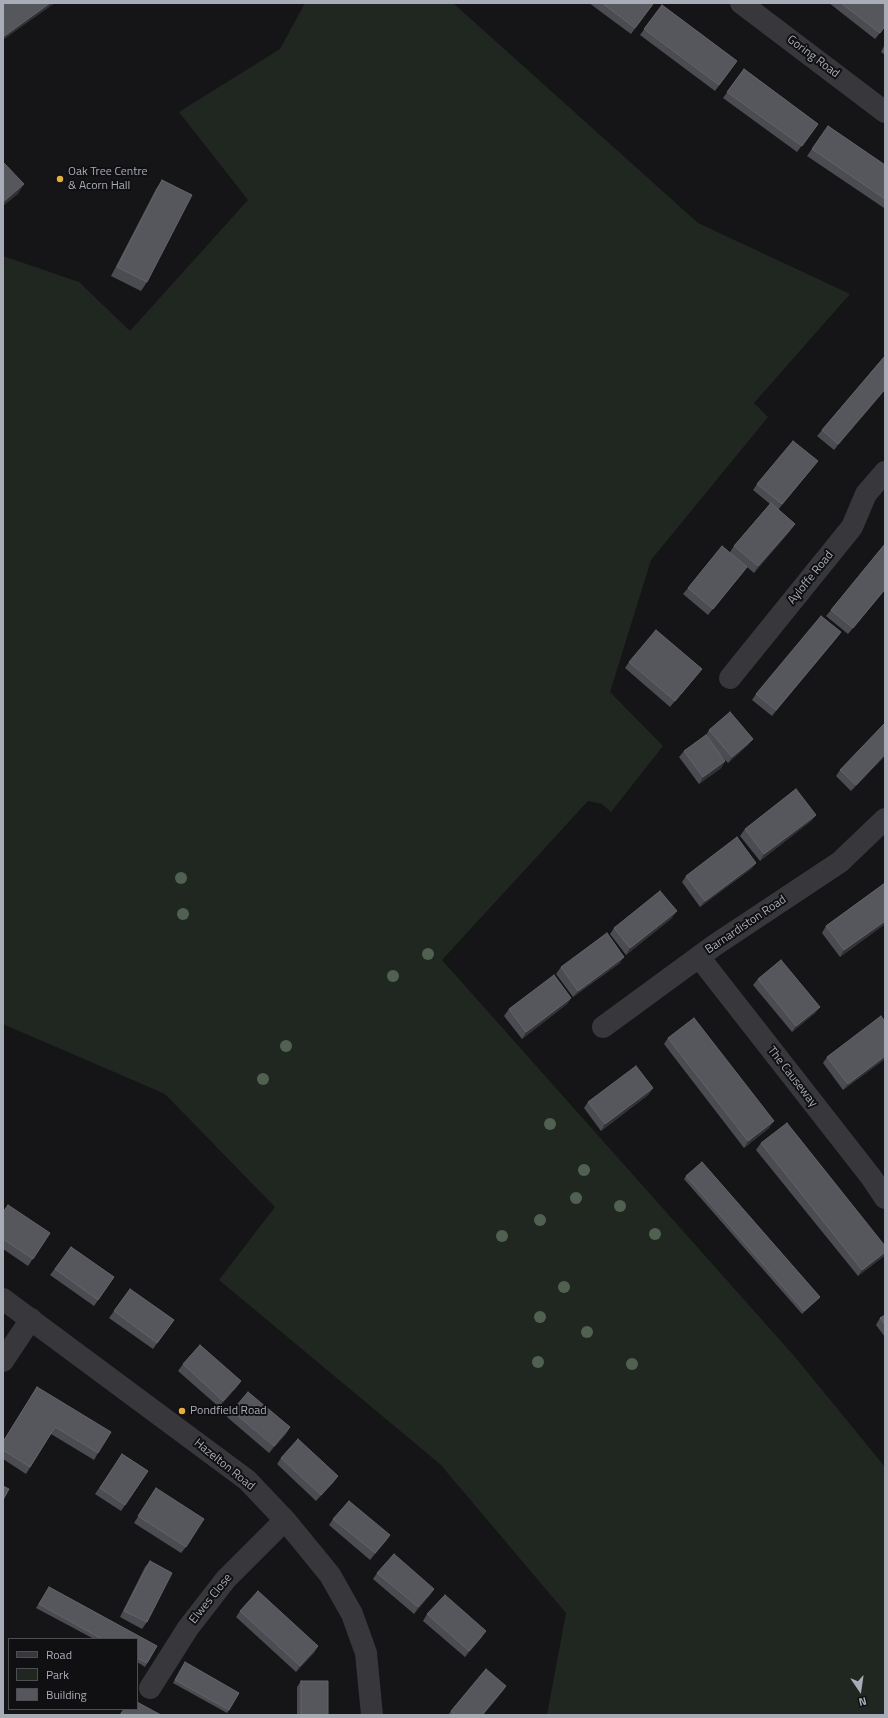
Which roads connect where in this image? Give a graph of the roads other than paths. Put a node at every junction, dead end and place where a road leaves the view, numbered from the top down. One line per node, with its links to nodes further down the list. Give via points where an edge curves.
1 (741, 3): 2 (street, Goring Road)
2 (885, 112)
3 (885, 472): 4 (street, Ayloffe Road, via 866,494 852,527)
4 (730, 678)
5 (885, 819): 6 (street, Barnardiston Road, via 840,862)
6 (699, 957): 7 (street, Barnardiston Road); 8 (street, The Causeway)
7 (603, 1027)
8 (885, 1198)
9 (3, 1298): 10 (street, Hazelton Road)
10 (31, 1319): 11 (street); 12 (street, Hazelton Road, via 247,1480)
11 (3, 1361)
12 (285, 1520): 13 (street, Elwes Close, via 226,1579 188,1628); 14 (street, Hazelton Road, via 330,1575 352,1614 366,1653)
13 (150, 1688)
14 (372, 1715)

